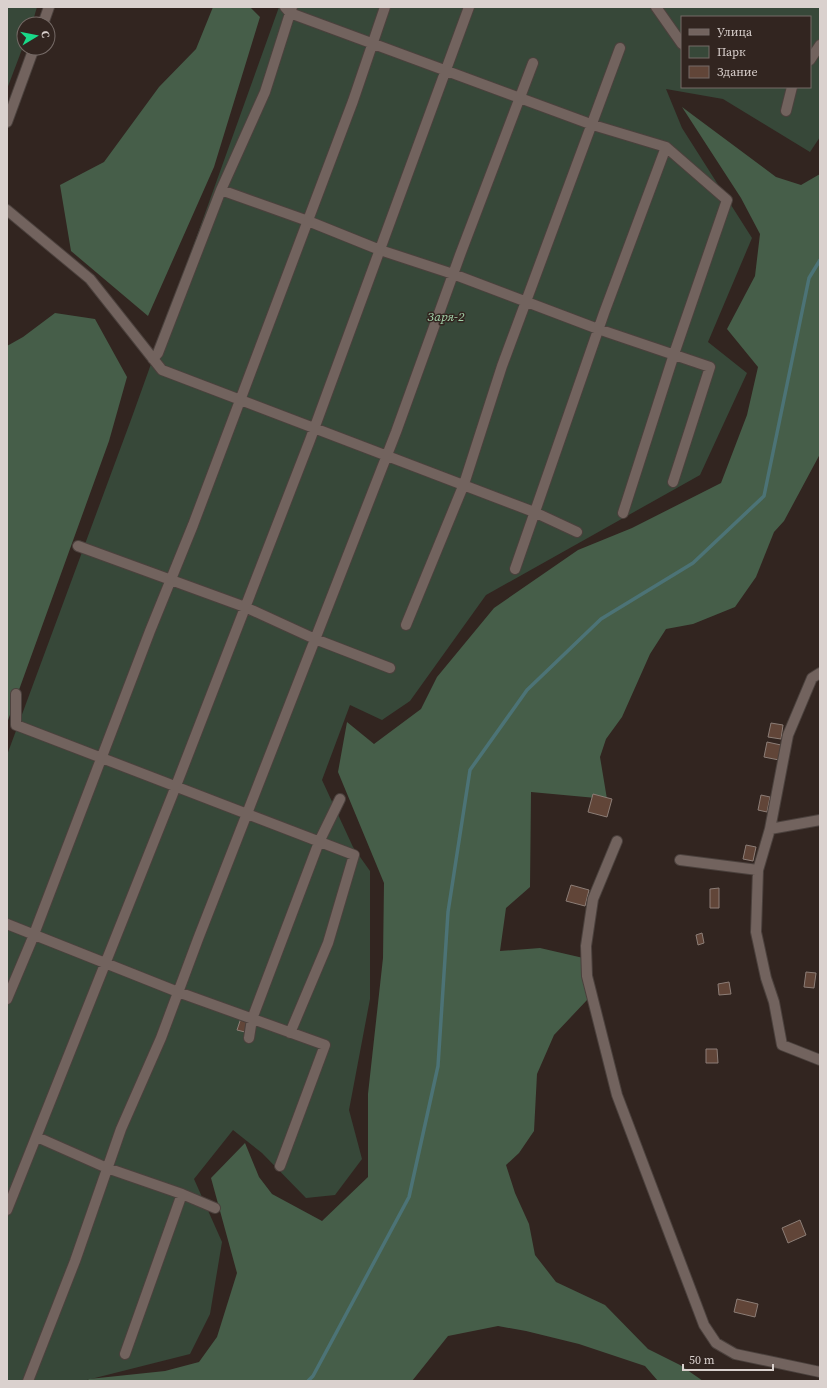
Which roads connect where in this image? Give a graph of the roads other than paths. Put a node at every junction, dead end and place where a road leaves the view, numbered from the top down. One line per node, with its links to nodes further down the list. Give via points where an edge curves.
1 (385, 7): 5 (street)
2 (469, 7): 12 (street)
3 (656, 7): 6 (street)
4 (289, 9): 5 (street); 19 (street, via 265,92)
5 (372, 42): 12 (street); 21 (street, via 353,102)
6 (681, 43)
7 (820, 45): 10 (street)
8 (620, 48): 17 (street)
9 (31, 56): 16 (street)
10 (811, 58)
11 (533, 63): 14 (street)
12 (446, 69): 14 (street); 22 (street)
13 (792, 88): 15 (street)
14 (520, 98): 17 (street); 23 (street)
15 (786, 111)
16 (7, 122)
17 (593, 125): 18 (street); 24 (street)
18 (666, 147): 25 (street); 26 (street, via 727,200)
19 (221, 190): 21 (street); 27 (street, via 158,353)
20 (7, 210): 27 (street, via 90,279)
21 (308, 221): 22 (street); 28 (street)
22 (380, 250): 23 (street); 29 (street)
23 (453, 274): 24 (street); 30 (street)
24 (526, 303): 25 (street); 32 (street, via 502,366)
25 (598, 329): 26 (street); 33 (street)
26 (673, 355): 31 (street, via 710,368); 34 (street)
27 (153, 359): 28 (street, via 162,370)
28 (239, 400): 29 (street); 38 (street)
29 (314, 429): 30 (street); 39 (street)
30 (387, 455): 32 (street); 41 (street)
31 (673, 482)
32 (464, 484): 33 (street); 40 (street)
33 (534, 512): 35 (street); 37 (street)
34 (623, 513)
35 (576, 532)
36 (78, 546): 38 (street)
37 (515, 569)
38 (171, 580): 39 (street); 45 (street)
39 (245, 607): 41 (street); 46 (street)
40 (406, 625)
41 (315, 639): 42 (street); 48 (street)
42 (390, 668)
43 (820, 673): 50 (street, via 812,678 788,735)
44 (16, 694): 45 (street, via 16,725)
45 (101, 756): 46 (street); 56 (street)
46 (176, 786): 48 (street); 57 (street)
47 (340, 799): 52 (street)
48 (247, 813): 52 (street); 58 (street)
49 (820, 820): 50 (street)
50 (770, 829): 54 (street)
51 (617, 841): 71 (street, via 593,899 586,946 587,976 617,1095 704,1325 716,1343 735,1354)
52 (319, 842): 60 (street); 61 (street, via 354,855 328,943)
53 (680, 860): 54 (street)
54 (758, 870): 63 (street, via 756,932 782,1045)
55 (7, 924): 56 (street)
56 (34, 934): 57 (street); 59 (street)
57 (105, 962): 58 (street); 64 (street)
58 (178, 992): 60 (street); 66 (street)
59 (7, 998)
60 (252, 1019): 61 (street); 62 (street)
61 (290, 1033): 65 (street, via 325,1045)
62 (249, 1038)
63 (820, 1060)
64 (37, 1137): 66 (street); 69 (street)
65 (280, 1166)
66 (107, 1168): 67 (street); 72 (street)
67 (182, 1194): 68 (street); 70 (street)
68 (215, 1208)
69 (7, 1210)
70 (125, 1354)
71 (820, 1372)
72 (28, 1381)

